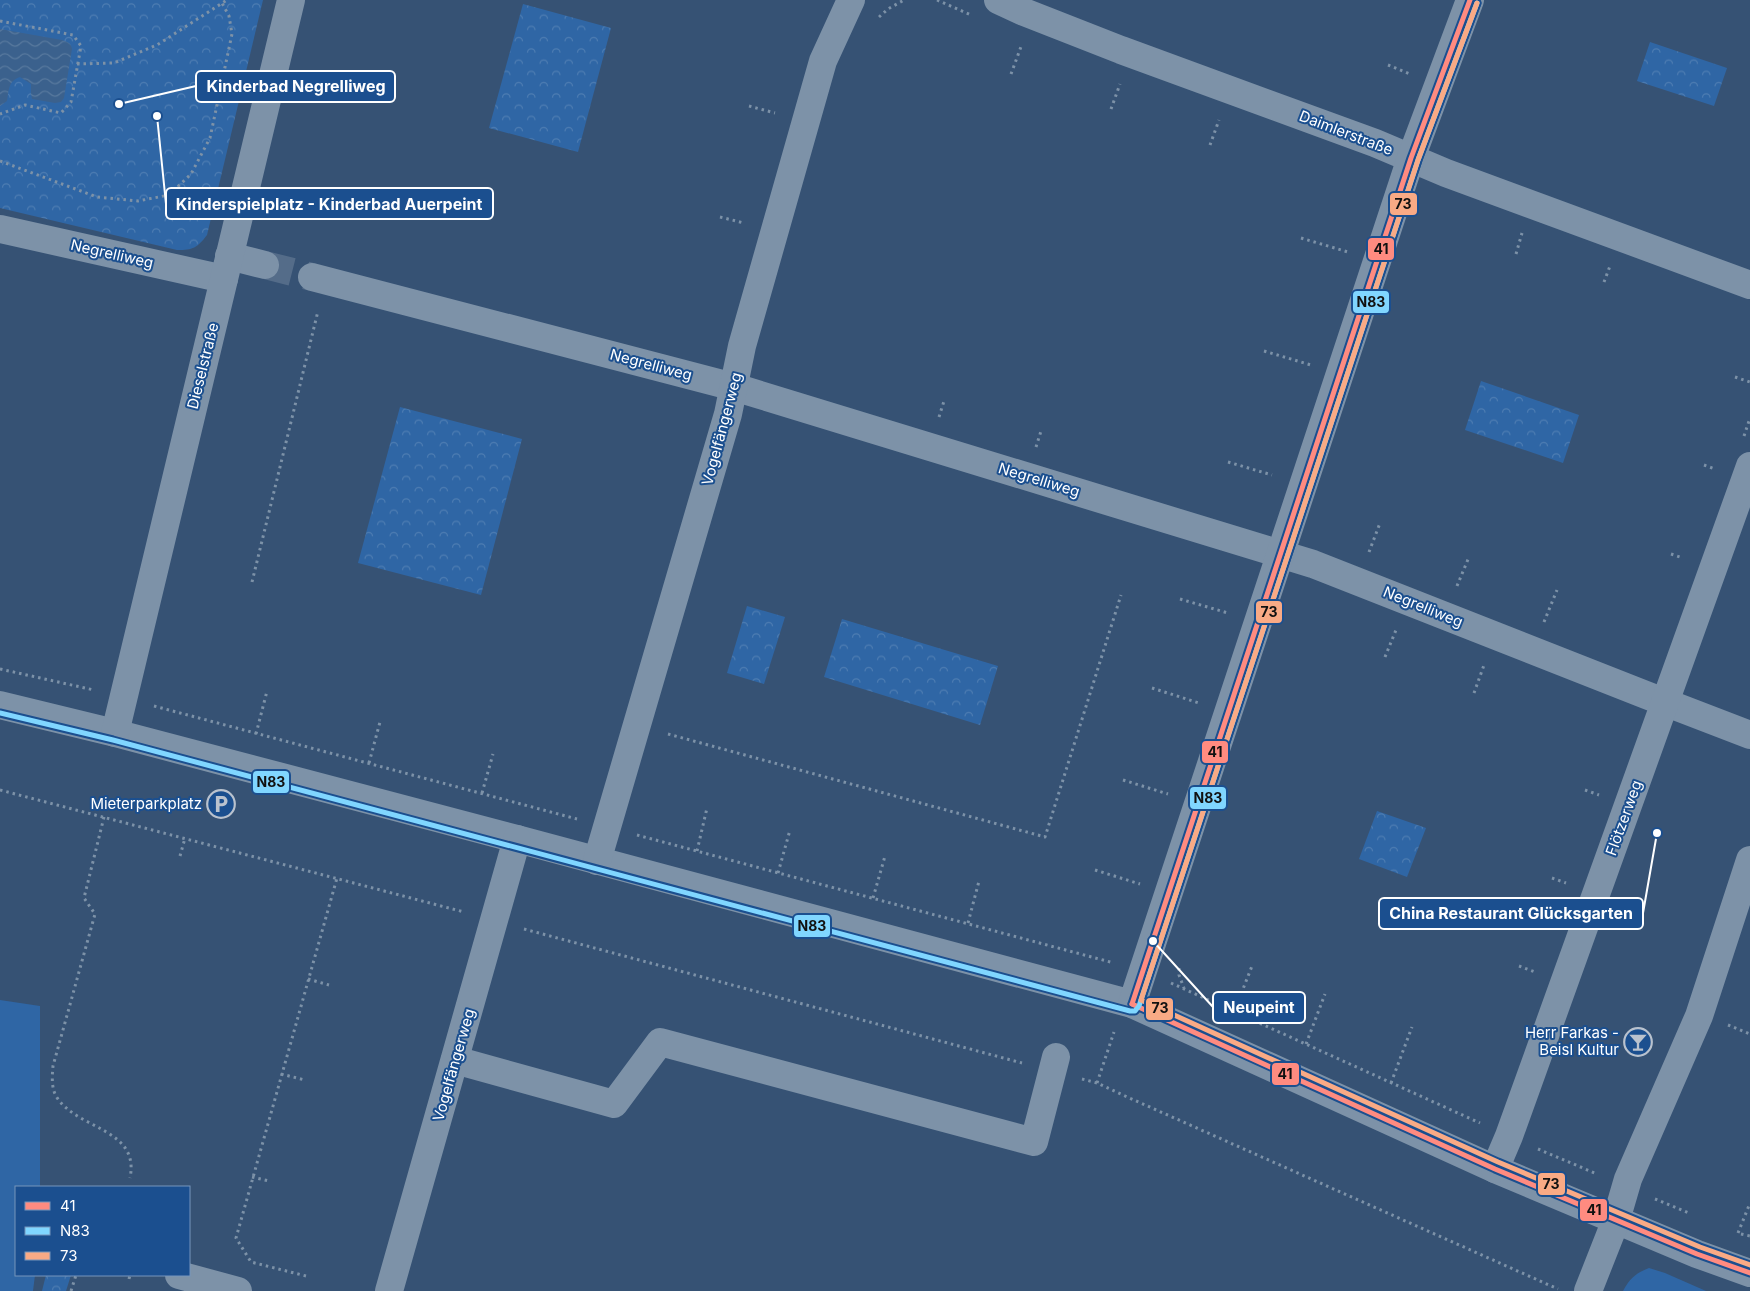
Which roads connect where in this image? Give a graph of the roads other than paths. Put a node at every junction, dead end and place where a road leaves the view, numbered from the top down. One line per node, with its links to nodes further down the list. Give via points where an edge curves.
1 (291, 0): 8 (street, Dieselstraße)
2 (851, 0): 11 (street, Vogelfängerweg, via 823,61 742,346)
3 (1470, 0): 5 (street)
4 (989, 10): 5 (street, Daimlerstraße, via 1024,12)
5 (1411, 158): 10 (street, Daimlerstraße); 13 (street)
6 (0, 229): 8 (street, Negrelliweg)
7 (265, 265): 8 (street, Negrelliweg)
8 (226, 268): 16 (street, Dieselstraße)
9 (312, 277): 11 (street, Negrelliweg)
10 (1750, 285)
11 (734, 387): 13 (street, Negrelliweg); 19 (street, Vogelfängerweg)
12 (1746, 454): 14 (street, Flötzerweg)
13 (1281, 554): 14 (street, Negrelliweg); 21 (street)
14 (1665, 703): 17 (street, Negrelliweg); 24 (street, Flötzerweg)
15 (0, 705): 16 (street)
16 (115, 733): 18 (street)
17 (1750, 734)
18 (517, 839): 19 (street); 23 (street, Vogelfängerweg)
19 (597, 860): 21 (street)
20 (1750, 860): 25 (street, via 1699,1016 1628,1179)
21 (1132, 1004): 24 (street)
22 (1056, 1057): 23 (street, via 1034,1142 660,1042 614,1104)
23 (455, 1060): 29 (street, Vogelfängerweg)
24 (1495, 1169): 25 (street)
25 (1616, 1220): 26 (street); 30 (street)
26 (1750, 1273)
27 (183, 1276): 28 (street)
28 (238, 1291)
29 (389, 1291)
30 (1588, 1291)

